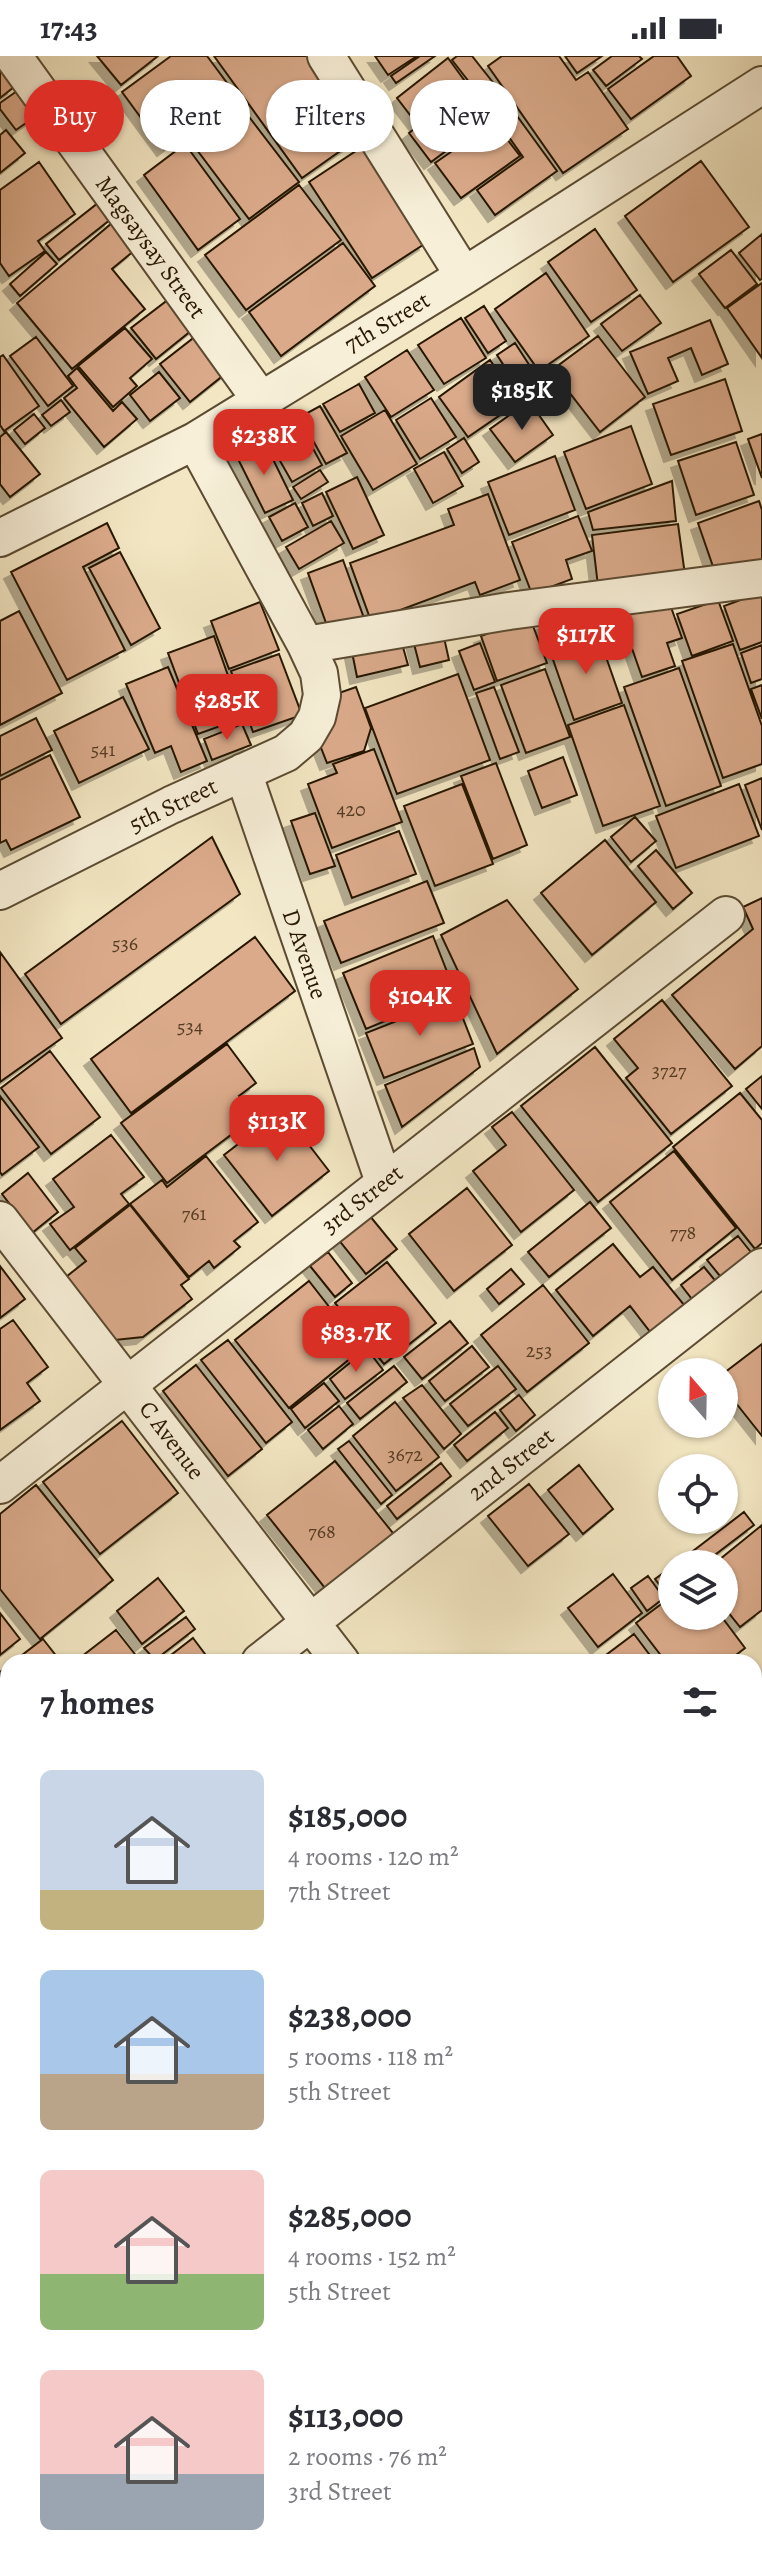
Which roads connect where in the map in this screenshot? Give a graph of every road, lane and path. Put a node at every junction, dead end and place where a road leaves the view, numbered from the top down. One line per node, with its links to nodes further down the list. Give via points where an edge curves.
1 (13, 56): 5 (street, Magsaysay Street)
2 (326, 56): 4 (street)
3 (762, 85): 4 (street, 7th Street)
4 (464, 276): 5 (street, 7th Street)
5 (260, 399): 6 (street, 7th Street)
6 (195, 441): 7 (street, 7th Street); 9 (street, 5th Street)
7 (0, 538)
8 (762, 578): 9 (street, via 509,611)
9 (306, 645): 10 (street, 5th Street, via 319,673 317,717 306,736 286,753)
10 (243, 772): 11 (street, 5th Street); 13 (street, D Avenue)
11 (0, 891)
12 (726, 915): 13 (street, 3rd Street)
13 (384, 1182): 16 (street, 3rd Street)
14 (0, 1220): 16 (street, C Avenue)
15 (762, 1267): 18 (street, 2nd Street)
16 (130, 1385): 17 (street, 3rd Street); 18 (street, C Avenue)
17 (0, 1485)
18 (310, 1623): 19 (street, 2nd Street); 20 (street, C Avenue)
19 (270, 1654)
20 (335, 1654)

